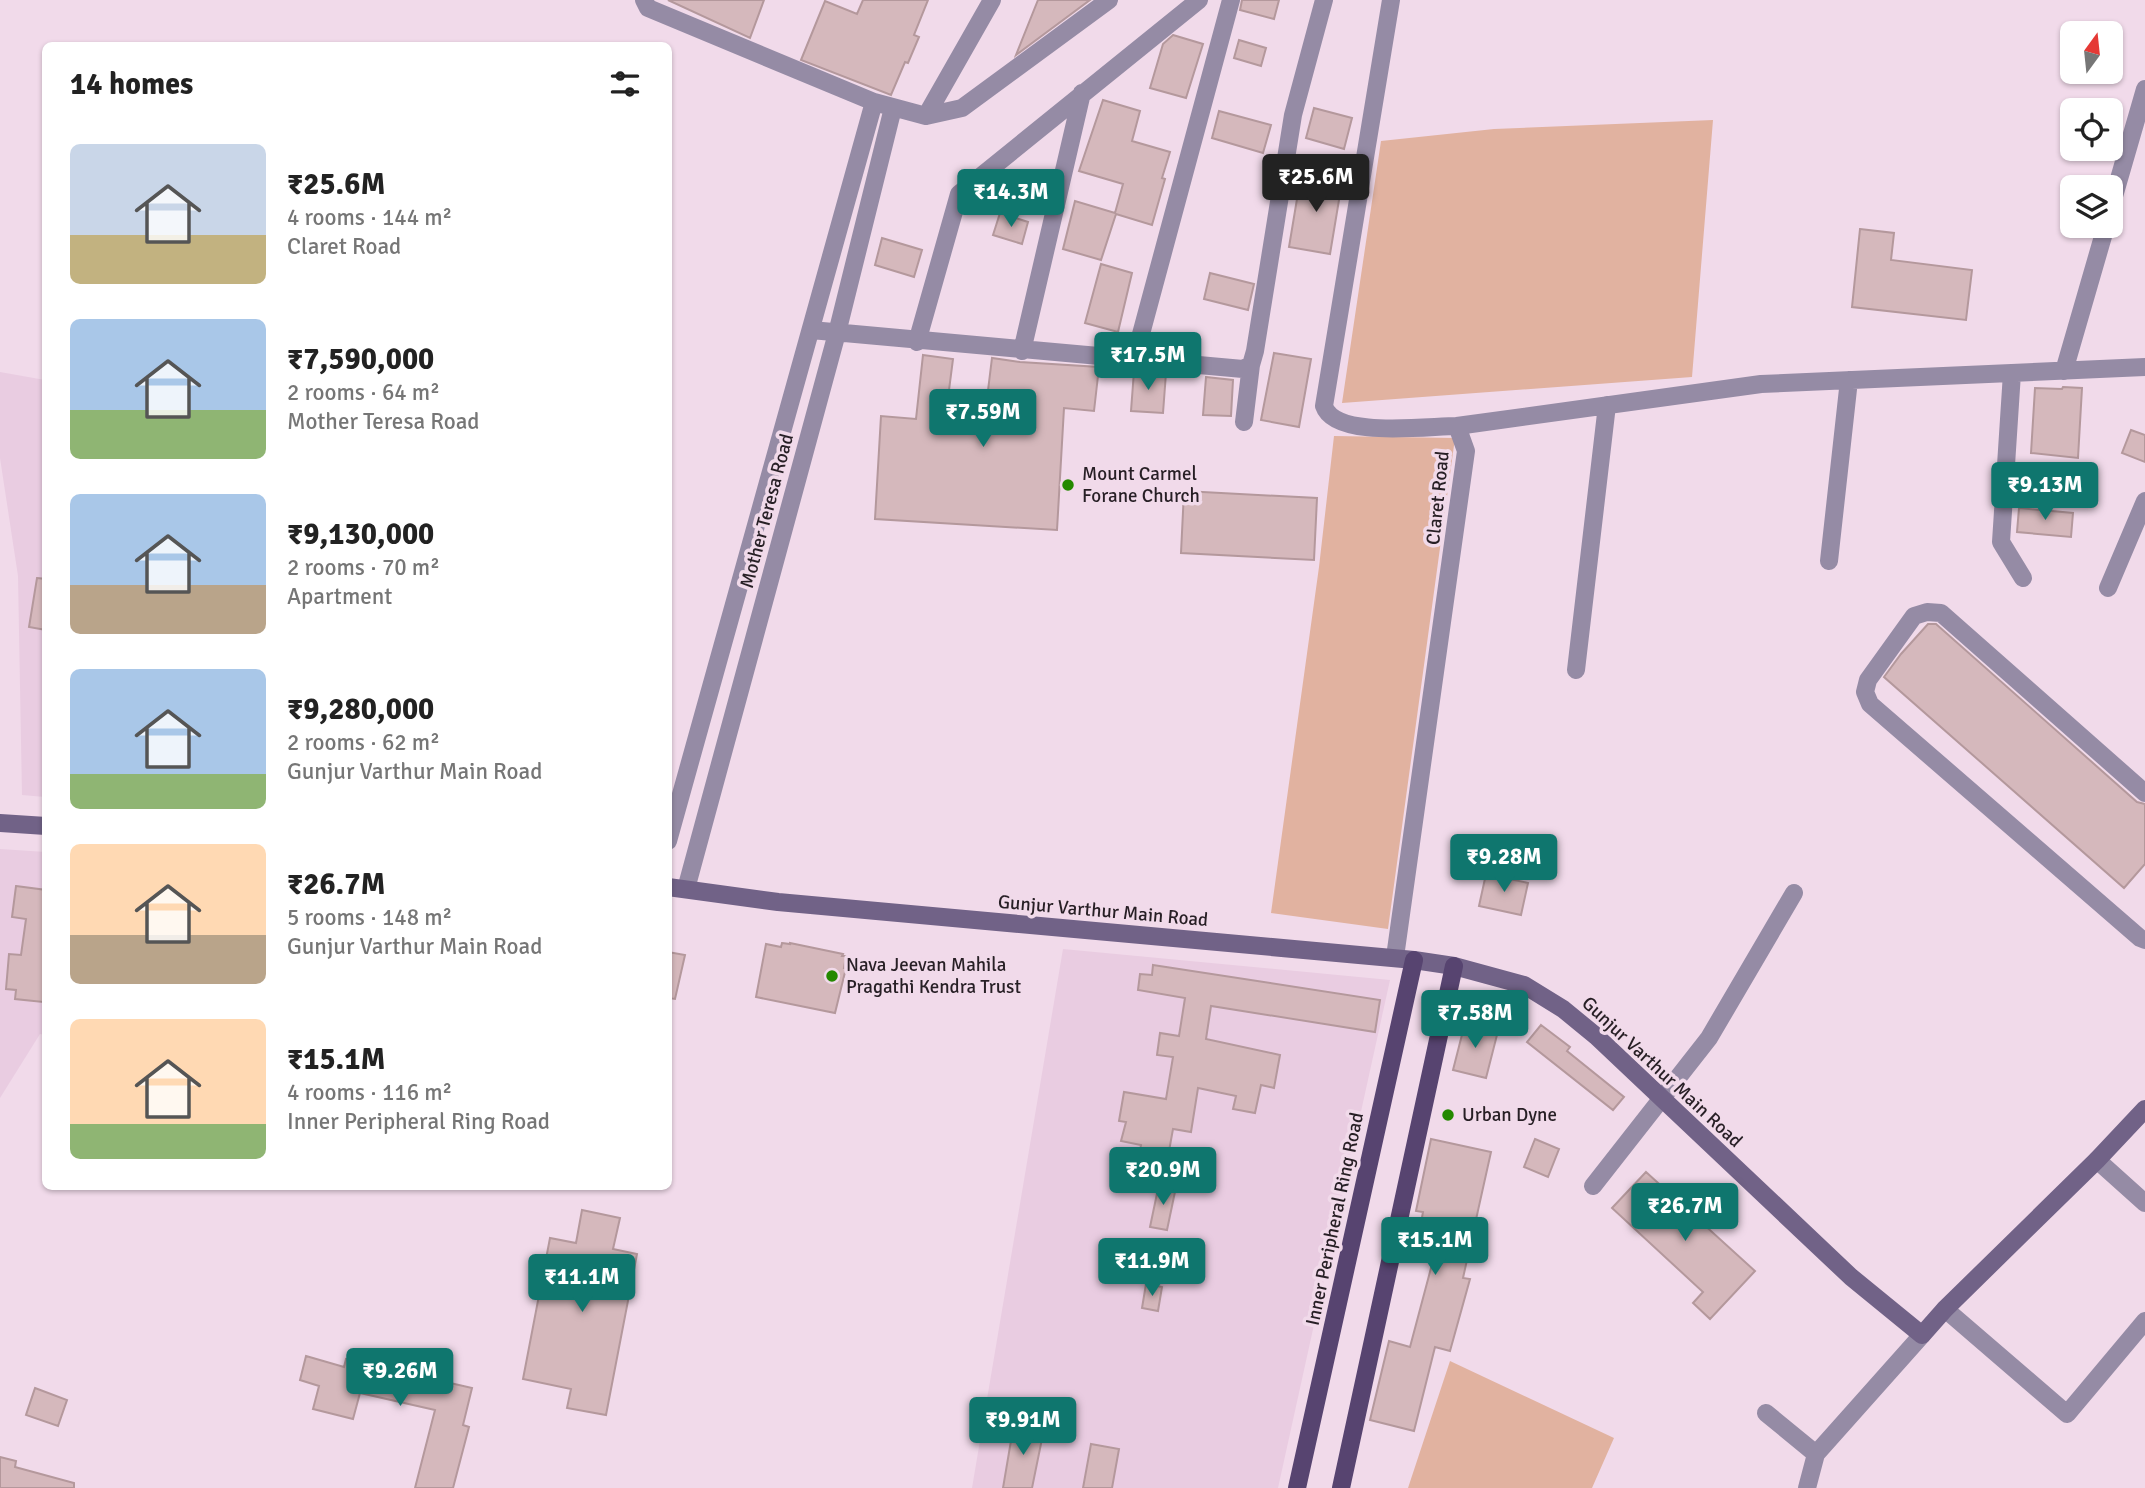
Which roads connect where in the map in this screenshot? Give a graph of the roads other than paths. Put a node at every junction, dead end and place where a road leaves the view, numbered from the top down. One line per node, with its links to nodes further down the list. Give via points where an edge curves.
1 (644, 0): 10 (street, via 648,8)
2 (992, 0): 12 (street)
3 (1109, 0): 12 (street, via 962,108)
4 (1199, 0): 9 (street)
5 (1231, 0): 19 (street)
6 (1324, 0): 20 (street, via 1293,115)
7 (1391, 0): 27 (street, Claret Road, via 1324,406 1331,418 1355,427)
8 (2145, 89): 13 (street)
9 (1082, 93): 17 (street, via 959,194); 18 (street)
10 (874, 102): 11 (street); 15 (street, Mother Teresa Road)
11 (893, 108): 12 (street); 16 (street, Mother Teresa Road)
12 (926, 116)
13 (2120, 175)
14 (2103, 238): 22 (street)
15 (811, 330): 16 (street); 36 (street, Mother Teresa Road)
16 (837, 333): 17 (street); 37 (street, Mother Teresa Road)
17 (917, 342): 18 (street)
18 (1022, 351): 19 (street)
19 (1134, 360): 20 (street, via 1243,369)
20 (1251, 365): 26 (street)
21 (2145, 367): 22 (street)
22 (2064, 371): 23 (street)
23 (2012, 373): 24 (street); 30 (street, via 2001,542)
24 (1849, 380): 25 (street, via 1761,384); 29 (street)
25 (1606, 405): 27 (street); 32 (street)
26 (1244, 422)
27 (1457, 426): 40 (street, Claret Road, via 1466,452)
28 (2145, 501): 31 (street)
29 (1829, 561)
30 (2023, 578)
31 (2108, 588)
32 (1576, 670)
33 (2145, 793): 39 (street, via 1941,613 1914,615 1868,680 1865,692 1870,704)
34 (0, 823): 35 (main road)
35 (42, 826)
36 (672, 827)
37 (677, 888): 40 (main road, Gunjur Varthur Main Road, via 1035,927)
38 (1794, 893): 43 (street, via 1709,1038)
39 (2145, 940)
40 (1395, 957): 41 (main road, Gunjur Varthur Main Road)
41 (1414, 960): 42 (main road, Gunjur Varthur Main Road); 53 (main road, Inner Peripheral Ring Road)
42 (1454, 966): 43 (main road, Gunjur Varthur Main Road, via 1524,985 1563,1009); 54 (main road)
43 (1662, 1098): 46 (street); 50 (main road, Gunjur Varthur Main Road, via 1851,1277)
44 (2145, 1110): 45 (main road)
45 (2097, 1160): 47 (street); 48 (main road)
46 (1592, 1186)
47 (2145, 1203)
48 (1945, 1309): 49 (street, via 2067,1414); 50 (main road)
49 (2145, 1321)
50 (1922, 1335): 52 (street)
51 (1766, 1413): 52 (street)
52 (1816, 1454): 55 (street)
53 (1297, 1488)
54 (1341, 1488)
55 (1807, 1488)

